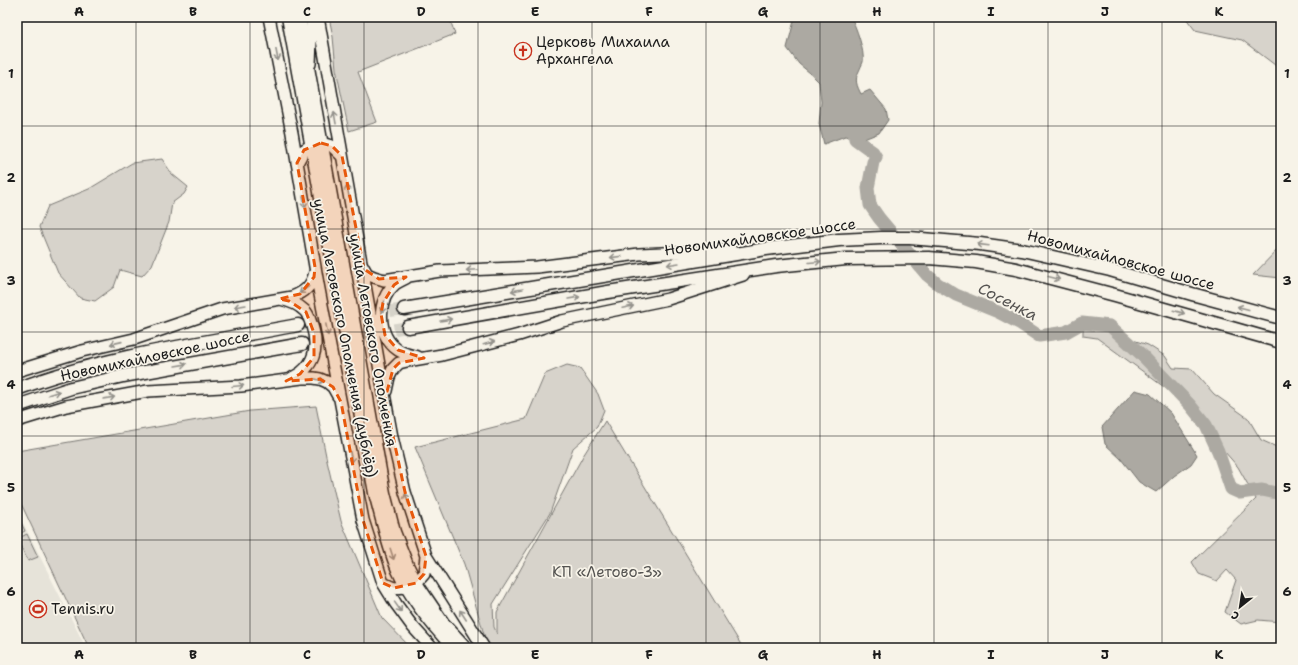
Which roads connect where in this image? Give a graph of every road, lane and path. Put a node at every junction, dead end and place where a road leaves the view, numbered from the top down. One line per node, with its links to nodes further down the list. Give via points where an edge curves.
1 (269, 17): 9 (street, улица Летовского Ополчения (дублёр), one-way to 9)
2 (288, 17): 7 (main road, улица Летовского Ополчения)
3 (299, 17): 6 (main road, улица Летовского Ополчения)
4 (312, 17): 6 (street)
5 (318, 17): 8 (street, улица Летовского Ополчения (дублёр), one-way to 5)
6 (309, 78): 7 (main road, улица Летовского Ополчения)
7 (316, 144): 8 (street, via 332,146); 9 (street, via 304,150); 32 (main road, улица Летовского Ополчения, via 375,493 392,555)
8 (342, 156): 11 (street, улица Летовского Ополчения (дублёр), one-way to 8)
9 (297, 163): 13 (street, улица Летовского Ополчения (дублёр), one-way to 13)
10 (766, 249): 14 (street, one-way to 14, via 639,254 537,267 440,272); 16 (main road, Новомихайловское шоссе, one-way to 16); 17 (main road, Новомихайловское шоссе, one-way to 10, via 1110,270 980,244 881,238 839,240)
11 (361, 265): 14 (street, via 367,274 379,279); 26 (street, улица Летовского Ополчения (дублёр))
12 (776, 266): 19 (main road, Новомихайловское шоссе, one-way to 12); 20 (main road, Новомихайловское шоссе, one-way to 20, via 846,259 929,258 976,262 1016,269 1108,292); 22 (street, one-way to 12, via 468,349 562,321 668,299)
13 (315, 267): 15 (street, one-way to 15, via 311,284 306,290 292,297); 27 (street, улица Летовского Ополчения (дублёр), one-way to 27)
14 (406, 277): 22 (street, one-way to 22, via 388,293 383,303 382,324 385,335 398,350)
15 (279, 299): 23 (street, one-way to 23, via 222,309 134,338); 24 (street, via 298,305 306,312 314,333 314,357 309,366)
16 (404, 309)
17 (1281, 318)
18 (298, 325): 25 (main road, Новомихайловское шоссе, via 122,358 69,371)
19 (408, 327)
20 (1281, 342)
21 (302, 344): 28 (main road, Новомихайловское шоссе, one-way to 21, via 72,388 123,376)
22 (424, 358): 26 (street, via 399,363 393,369)
23 (17, 371)
24 (286, 381): 27 (street, one-way to 27, via 302,378 320,379 333,387); 29 (street, one-way to 24, via 66,406 148,391 233,387)
25 (17, 389)
26 (385, 399): 30 (street, улица Летовского Ополчения (дублёр), one-way to 26, via 405,492)
27 (341, 402): 31 (street, улица Летовского Ополчения (дублёр), one-way to 31, via 363,520)
28 (17, 406)
29 (17, 421)
30 (426, 556): 32 (street, via 424,574); 36 (street, улица Летовского Ополчения (дублёр), one-way to 30)
31 (384, 583): 32 (street, via 394,588); 33 (street, улица Летовского Ополчения (дублёр), one-way to 33, via 396,604)
32 (411, 585): 34 (main road, улица Летовского Ополчения, via 435,629); 35 (main road, улица Летовского Ополчения)
33 (432, 648)
34 (454, 648)
35 (466, 648)
36 (484, 648)

